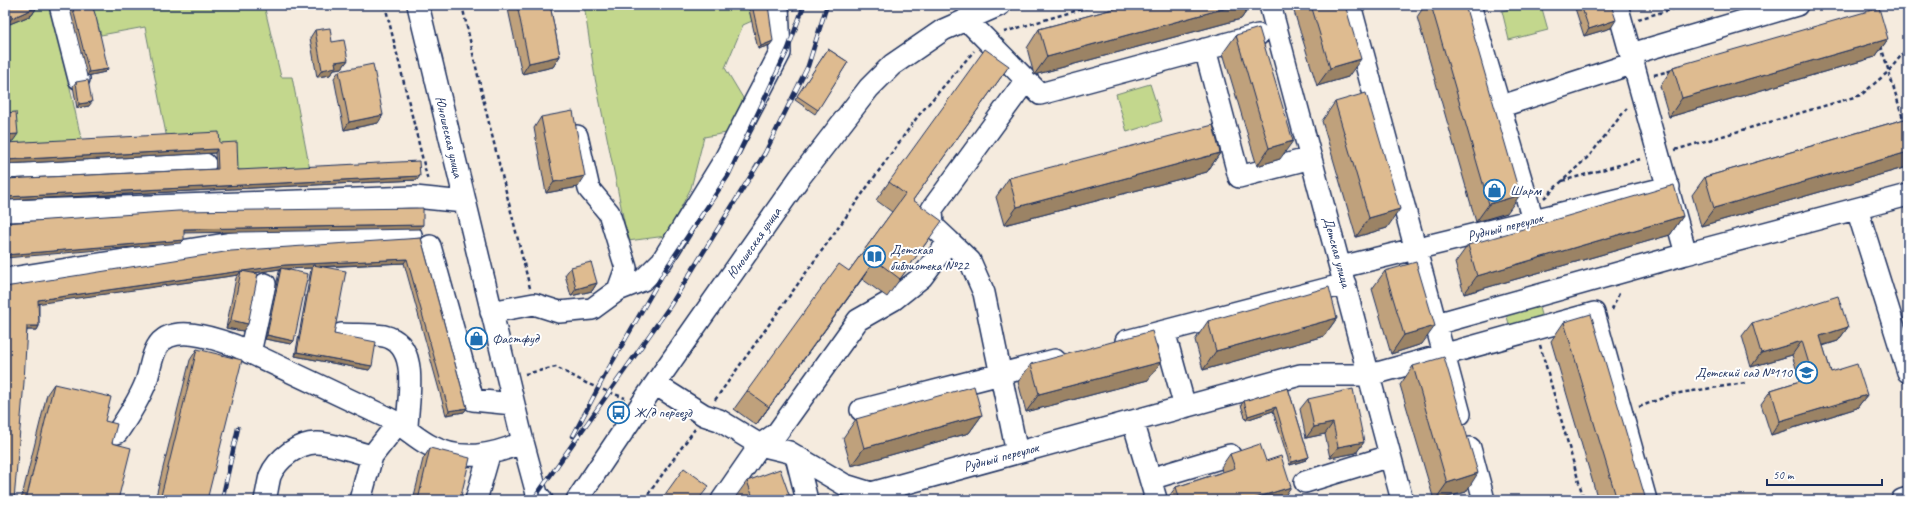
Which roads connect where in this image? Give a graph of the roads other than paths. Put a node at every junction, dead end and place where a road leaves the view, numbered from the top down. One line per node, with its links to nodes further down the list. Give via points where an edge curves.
1 (60, 5): 14 (street)
2 (418, 5): 23 (street, Юношеская улица)
3 (778, 5): 35 (street, via 780,53 725,159 662,261 643,280)
4 (1000, 5): 10 (street)
5 (1270, 5): 11 (street, Детская улица)
6 (1350, 5): 30 (street)
7 (1470, 5): 16 (street)
8 (1797, 5): 13 (street)
9 (1620, 14): 13 (street)
10 (966, 19): 15 (street); 48 (street, Юношеская улица, via 918,46 892,65 869,88 800,177)
11 (1276, 30): 12 (street); 18 (street, Детская улица)
12 (1205, 49): 15 (street, via 1040,94); 18 (street, via 1239,177)
13 (1636, 72): 16 (street); 21 (street)
14 (79, 79)
15 (1026, 80): 28 (street, via 932,210 933,226)
16 (1499, 107): 26 (street)
17 (577, 136): 35 (street, via 589,189 609,213 626,268)
18 (1311, 158): 32 (street, Детская улица)
19 (205, 164): 20 (street)
20 (5, 173)
21 (1669, 187): 26 (street, Рудный переулок); 31 (street)
22 (1908, 195): 24 (street)
23 (464, 202): 25 (street, via 407,197); 36 (street, Юношеская улица)
24 (1857, 209): 31 (street); 38 (street)
25 (5, 211)
26 (1531, 216): 30 (street, Рудный переулок)
27 (411, 235): 33 (street, via 238,242)
28 (949, 241): 46 (street, via 970,261 984,293); 56 (street, via 922,277 893,300 858,320 777,433)
29 (430, 246): 49 (street, via 473,400)
30 (1416, 249): 32 (street, Рудный переулок); 37 (street)
31 (1686, 254): 37 (street)
32 (1343, 275): 39 (street, Рудный переулок); 47 (street, Детская улица)
33 (5, 279)
34 (265, 284): 42 (street)
35 (618, 290): 36 (street, via 592,309 558,312 534,304)
36 (491, 312): 49 (street, Юношеская улица)
37 (1436, 324): 44 (street)
38 (1901, 325): 45 (street)
39 (1164, 331): 41 (street, Рудный переулок); 50 (street)
40 (341, 334): 53 (street, via 384,336 392,339 402,349 410,372)
41 (1105, 347)
42 (250, 353): 53 (street); 54 (street, via 225,342 200,336 168,336 157,346 139,396)
43 (1075, 354): 46 (street)
44 (1444, 355): 47 (street, Рудный переулок); 75 (street); 76 (street, Рудный переулок, via 1594,313)
45 (1908, 372)
46 (1000, 374): 51 (street); 57 (street)
47 (1370, 375): 50 (street, Рудный переулок, via 1300,375); 62 (street, Детская улица)
48 (655, 384): 56 (street, Рудный переулок, via 704,416 719,420); 70 (street, Юношеская улица)
49 (513, 404): 55 (street, Юношеская улица)
50 (1185, 407): 52 (street, Рудный переулок)
51 (860, 410)
52 (1133, 421): 57 (street, Рудный переулок); 63 (street)
53 (403, 426): 58 (street, via 420,440 437,449); 60 (street)
54 (117, 433)
55 (523, 442): 58 (street); 69 (street, Юношеская улица)
56 (760, 445): 61 (street, Рудный переулок); 71 (street)
57 (1017, 453): 61 (street, Рудный переулок, via 871,493 845,485)
58 (489, 455): 68 (street)
59 (1230, 455): 63 (street)
60 (372, 456): 66 (street, via 318,443 304,445 280,461 271,475); 67 (street)
61 (796, 456): 72 (street)
62 (1390, 456): 64 (street); 74 (street, Детская улица)
63 (1150, 479): 73 (street)
64 (1305, 482)
65 (1908, 498): 77 (street)
66 (265, 500)
67 (360, 500)
68 (476, 500)
69 (542, 500)
70 (577, 500)
71 (722, 500)
72 (807, 500)
73 (1155, 500)
74 (1402, 500)
75 (1484, 500)
76 (1646, 500)
77 (1902, 500)

